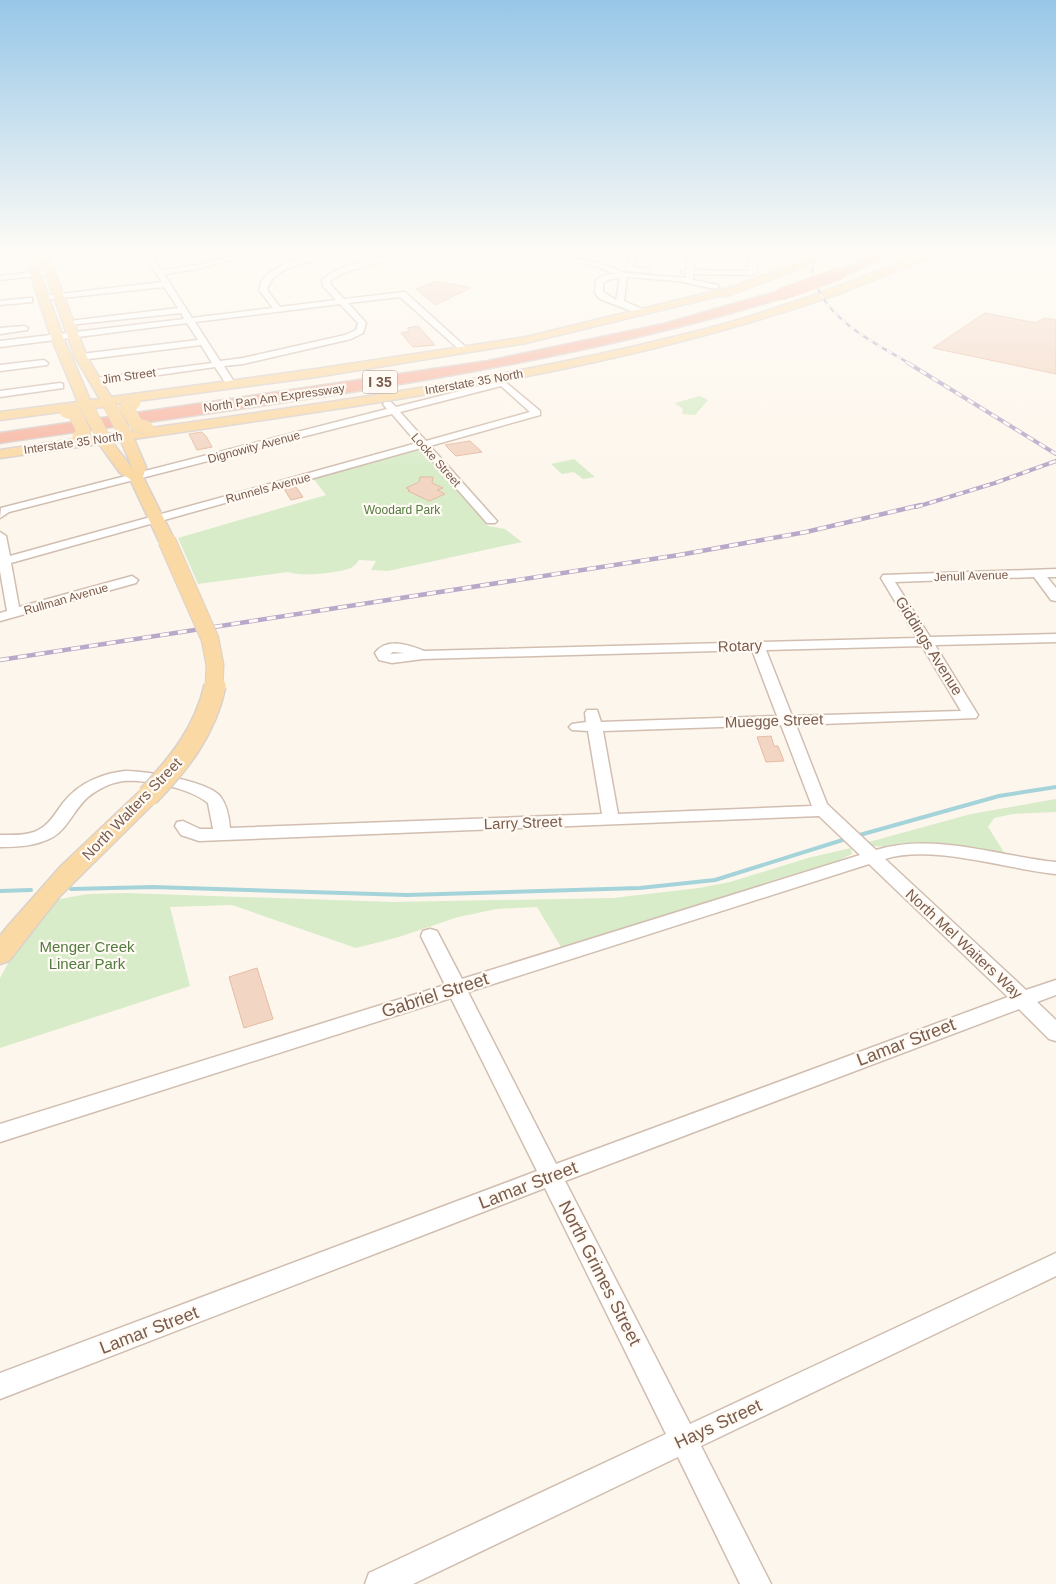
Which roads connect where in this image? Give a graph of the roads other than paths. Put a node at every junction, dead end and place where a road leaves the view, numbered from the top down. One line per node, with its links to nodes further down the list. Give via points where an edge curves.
1 (52, 326): 18 (main road, North Walters Street)
2 (70, 326): 16 (main road, North Walters Street)
3 (89, 326): 16 (street)
4 (112, 326): 16 (street)
5 (194, 326): 20 (street)
6 (361, 326): 26 (street, Jim Street, via 348,337)
7 (438, 326): 23 (street)
8 (585, 326): 19 (main road)
9 (596, 326): 19 (main road)
10 (609, 326): 19 (highway)
11 (638, 326): 31 (highway, North Pan Am Expressway / I 35, via 528,350 380,376)
12 (667, 326): 40 (highway, North Pan Am Expressway / I 35, via 500,362 374,383)
13 (677, 326): 28 (highway)
14 (726, 326): 28 (main road, Interstate 35 North)
15 (24, 328): 17 (street)
16 (71, 329): 18 (street); 24 (main road, North Walters Street)
17 (0, 331)
18 (56, 337): 21 (street); 36 (main road, North Walters Street)
19 (526, 340): 22 (main road)
20 (204, 342): 24 (street); 26 (street)
21 (0, 344)
22 (482, 347): 23 (main road); 31 (highway, via 368,374)
23 (465, 350): 31 (main road)
24 (81, 357): 29 (main road, North Walters Street)
25 (44, 363): 27 (street)
26 (218, 364): 29 (street, Jim Street); 31 (street)
27 (0, 368)
28 (499, 380): 34 (main road, Interstate 35 North); 37 (street, Dignowity Avenue); 46 (street, Runnels Avenue, via 537,414)
29 (96, 381): 35 (main road, North Walters Street)
30 (60, 386): 32 (street)
31 (228, 391): 33 (main road); 40 (highway, North Pan Am Expressway / I 35)
32 (0, 394)
33 (160, 394): 35 (main road); 41 (main road, bridge, via 126,407 137,425)
34 (384, 397): 37 (street, Locke Street); 41 (main road, Interstate 35 North)
35 (108, 403): 36 (main road); 43 (main road, North Walters Street, bridge)
36 (86, 406): 38 (main road); 44 (main road, North Walters Street, bridge)
37 (392, 411): 46 (street, Locke Street); 48 (street, Dignowity Avenue)
38 (24, 413): 39 (main road); 40 (main road)
39 (0, 416)
40 (73, 424): 42 (highway, North Pan Am Expressway / I 35); 45 (highway); 47 (main road)
41 (171, 429): 43 (main road, Interstate 35 North)
42 (0, 430)
43 (125, 434): 44 (main road, Interstate 35 North); 48 (main road, North Walters Street, via 139,467)
44 (103, 437): 47 (main road, Interstate 35 North); 48 (main road, North Walters Street, via 124,470)
45 (0, 439)
46 (423, 445): 50 (street, Runnels Avenue); 51 (street, Locke Street)
47 (0, 453)
48 (136, 477): 49 (street, Dignowity Avenue); 50 (main road, North Walters Street)
49 (3, 512)
50 (157, 518): 53 (street, Runnels Avenue); 77 (main road, North Walters Street, bridge, via 211,643 216,664 211,706 195,740 170,773 50,892)
51 (491, 521)
52 (0, 536): 53 (street)
53 (2, 561): 59 (street)
54 (1056, 573): 55 (street, Jenull Avenue)
55 (1038, 574): 56 (street, Jenull Avenue); 58 (street)
56 (887, 578): 62 (street, Giddings Avenue)
57 (132, 580): 59 (street, Rullman Avenue)
58 (1056, 597)
59 (14, 614): 60 (street, Rullman Avenue)
60 (0, 618)
61 (1056, 638): 62 (street, Rotary)
62 (926, 640): 63 (street, Rotary); 65 (street, Giddings Avenue)
63 (757, 645): 64 (street, Rotary); 67 (street)
64 (423, 655)
65 (971, 715): 67 (street, Muegge Street)
66 (593, 720): 67 (street, Muegge Street); 68 (street, Muegge Street); 70 (street)
67 (786, 721): 69 (street, via 819,804)
68 (578, 727)
69 (829, 816): 70 (street, Larry Street); 74 (street, North Mel Waiters Way)
70 (611, 820): 72 (street, Larry Street)
71 (183, 826): 72 (street, Larry Street, via 187,831 199,834)
72 (222, 834): 73 (street, via 220,809 210,794 154,777 134,775 112,778 92,786 45,834 23,840)
73 (0, 841)
74 (865, 851): 75 (street, Gabriel Street, via 938,848); 79 (street, Gabriel Street); 80 (street, North Mel Waiters Way)
75 (1056, 868)
76 (430, 936): 79 (street, North Grimes Street)
77 (0, 956)
78 (1056, 987): 80 (street, Lamar Street)
79 (456, 988): 82 (street, Gabriel Street); 83 (street, North Grimes Street)
80 (1022, 999): 81 (street, North Mel Waiters Way); 83 (street, Lamar Street)
81 (1056, 1033)
82 (0, 1133)
83 (551, 1176): 85 (street, Lamar Street); 86 (street, North Grimes Street)
84 (1056, 1264): 86 (street, Hays Street)
85 (0, 1386)
86 (684, 1440): 87 (street, Hays Street); 88 (street, North Grimes Street)
87 (380, 1584)
88 (756, 1584)

